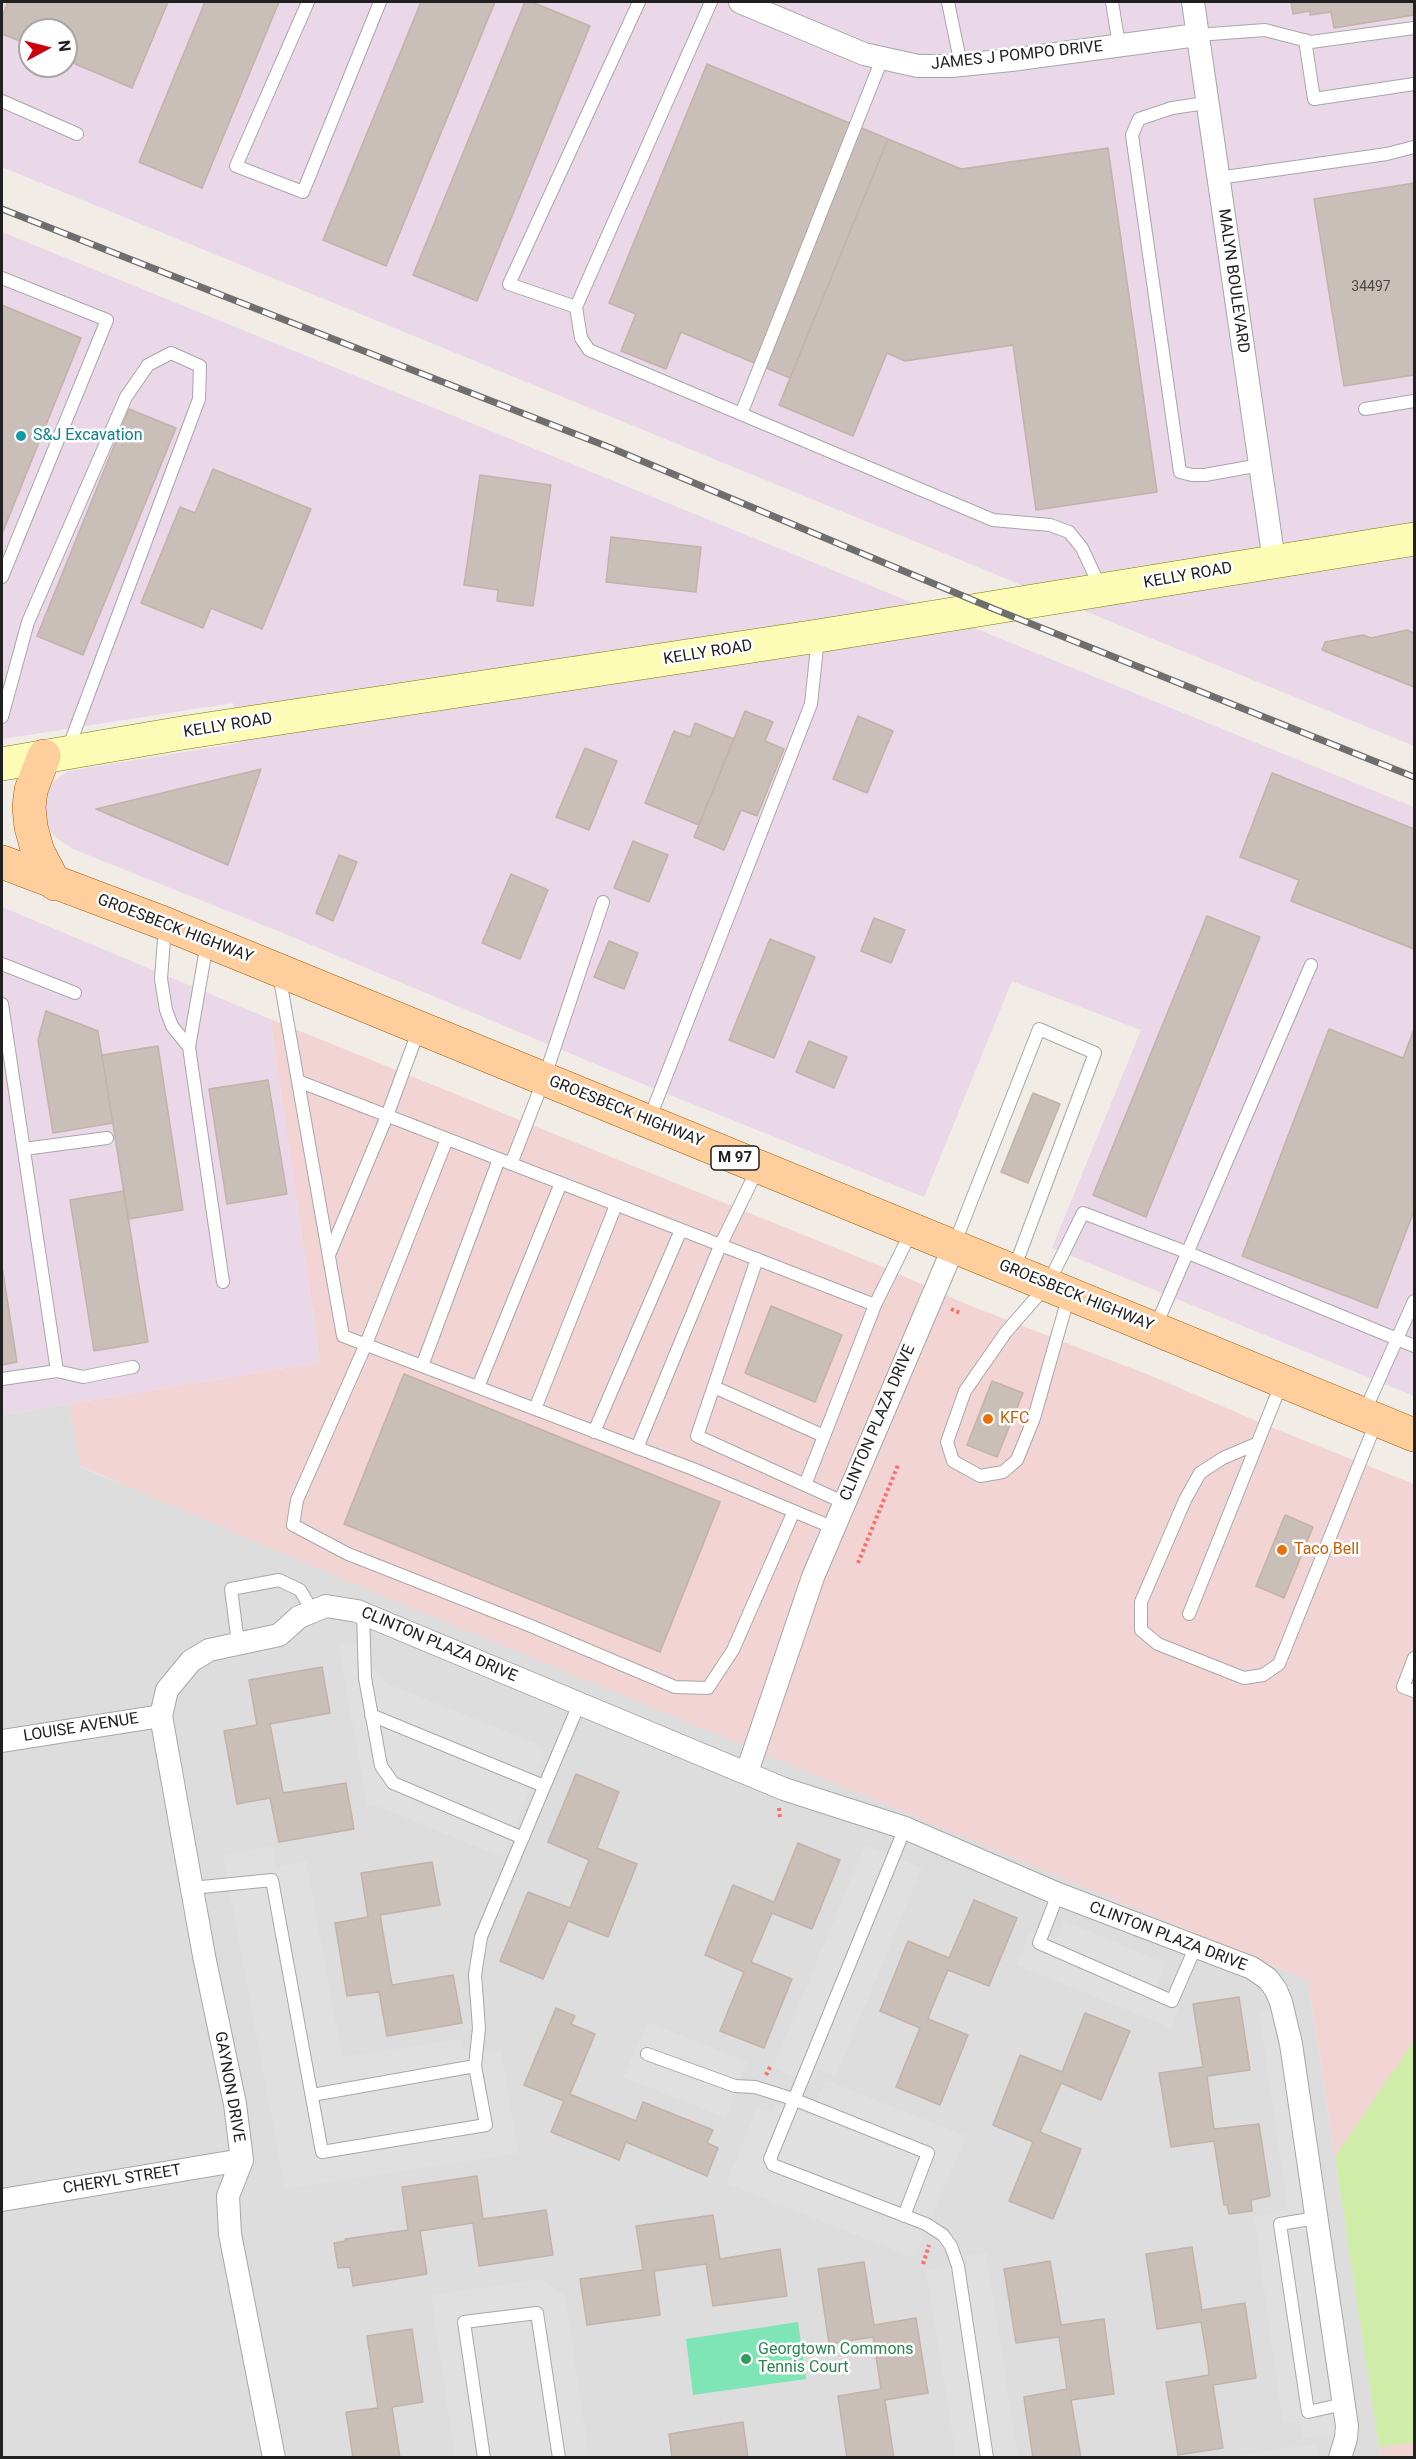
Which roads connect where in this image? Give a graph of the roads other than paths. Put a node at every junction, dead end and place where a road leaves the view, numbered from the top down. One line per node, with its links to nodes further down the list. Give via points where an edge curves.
1 (308, 2): 2 (lane, via 236,166 303,192)
2 (380, 2)
3 (639, 2): 22 (lane, via 509,284)
4 (711, 2): 22 (lane)
5 (740, 2): 13 (street, JAMES J POMPO DRIVE)
6 (948, 2): 14 (lane)
7 (1112, 2): 12 (lane)
8 (1193, 2): 10 (street, MALYN BOULEVARD)
9 (1414, 28): 11 (lane)
10 (1197, 35): 11 (lane, via 1265,30); 12 (street, JAMES J POMPO DRIVE); 17 (street, MALYN BOULEVARD)
11 (1305, 40): 15 (lane, via 1314,99)
12 (1119, 45): 14 (street, JAMES J POMPO DRIVE)
13 (882, 59): 14 (street, JAMES J POMPO DRIVE, via 918,66); 25 (lane)
14 (961, 65)
15 (1414, 84)
16 (2, 101): 18 (lane)
17 (1206, 103): 20 (street, MALYN BOULEVARD); 26 (lane, via 1138,119 1132,135 1180,472 1205,475)
18 (77, 134)
19 (1414, 147): 20 (lane)
20 (1218, 178): 26 (street, MALYN BOULEVARD)
21 (2, 278): 29 (lane, via 106,320)
22 (576, 307): 25 (lane, via 581,338 589,350)
23 (1414, 402): 24 (lane)
24 (1365, 409)
25 (741, 414): 30 (lane, via 993,520 1050,525 1069,532 1082,548)
26 (1260, 465): 28 (street, MALYN BOULEVARD)
27 (1414, 539): 28 (street, KELLY ROAD)
28 (1274, 561): 30 (street, KELLY ROAD)
29 (2, 577)
30 (1101, 590): 31 (street, KELLY ROAD)
31 (818, 636): 33 (street, KELLY ROAD); 51 (lane, via 811,704)
32 (2, 717): 33 (lane, via 28,622 126,397 148,365 171,353 200,366 199,399)
33 (55, 754): 34 (street, KELLY ROAD); 36 (main road, via 31,790 29,807 38,852)
34 (2, 764)
35 (2, 862): 36 (main road, GROESBECK HIGHWAY / M 97)
36 (55, 884): 38 (main road, GROESBECK HIGHWAY / M 97)
37 (603, 902): 48 (lane)
38 (166, 924): 39 (main road, GROESBECK HIGHWAY / M 97); 46 (lane, via 161,979 166,1010 172,1026)
39 (208, 941): 42 (main road, GROESBECK HIGHWAY / M 97); 46 (lane)
40 (2, 964): 43 (lane)
41 (1311, 965): 63 (lane)
42 (279, 970): 45 (main road, GROESBECK HIGHWAY / M 97); 49 (lane)
43 (75, 993)
44 (2, 1004): 47 (lane)
45 (420, 1028): 48 (main road, GROESBECK HIGHWAY / M 97); 50 (lane)
46 (189, 1047): 67 (lane)
47 (6, 1073): 54 (lane)
48 (544, 1078): 51 (main road, GROESBECK HIGHWAY / M 97); 55 (lane)
49 (298, 1082): 50 (lane); 64 (lane)
50 (387, 1116): 53 (lane); 64 (lane)
51 (649, 1122): 56 (main road, GROESBECK HIGHWAY / M 97)
52 (107, 1138): 54 (lane)
53 (447, 1139): 55 (lane); 73 (lane)
54 (24, 1149): 77 (lane)
55 (505, 1161): 57 (lane); 75 (lane)
56 (759, 1167): 59 (main road, GROESBECK HIGHWAY / M 97); 62 (lane)
57 (561, 1183): 58 (lane); 81 (lane)
58 (616, 1205): 60 (lane); 82 (lane)
59 (912, 1228): 61 (main road, GROESBECK HIGHWAY / M 97); 70 (lane)
60 (681, 1230): 62 (lane); 84 (lane)
61 (954, 1245): 66 (main road, GROESBECK HIGHWAY / M 97); 66 (lane, via 1039,1029 1095,1053); 90 (street, CLINTON PLAZA DRIVE)
62 (720, 1246): 65 (lane); 88 (lane)
63 (1186, 1252): 68 (lane, via 1083,1213); 71 (lane); 72 (lane)
64 (329, 1256): 73 (lane, via 343,1336)
65 (757, 1259): 70 (lane); 80 (lane)
66 (1013, 1270): 68 (main road, GROESBECK HIGHWAY / M 97)
67 (223, 1282)
68 (1058, 1289): 68 (lane, via 1006,1332 965,1391 947,1442 952,1461 980,1476 1003,1472 1017,1460 1034,1418); 71 (main road, GROESBECK HIGHWAY / M 97)
69 (1414, 1301): 72 (lane)
70 (875, 1305): 86 (lane)
71 (1155, 1329): 79 (main road, GROESBECK HIGHWAY / M 97)
72 (1397, 1338): 74 (lane); 83 (lane)
73 (366, 1344): 75 (lane); 91 (lane, via 297,1500 293,1525 348,1554 675,1687 708,1688 733,1650)
74 (1414, 1346)
75 (422, 1366): 81 (lane)
76 (133, 1367): 77 (lane, via 82,1377)
77 (57, 1371): 78 (lane)
78 (2, 1379)
79 (1283, 1381): 83 (main road, GROESBECK HIGHWAY / M 97); 87 (lane)
80 (714, 1386): 86 (lane); 89 (lane, via 697,1436)
81 (478, 1387): 82 (lane)
82 (535, 1409): 84 (lane)
83 (1370, 1417): 85 (main road, GROESBECK HIGHWAY / M 97); 87 (lane, via 1280,1664 1263,1675 1244,1678 1158,1644 1141,1630 1141,1602 1200,1473)
84 (594, 1432): 88 (lane)
85 (1414, 1435)
86 (825, 1436): 89 (lane)
87 (1256, 1444): 95 (lane)
88 (637, 1448): 91 (lane)
89 (805, 1485): 90 (lane)
90 (845, 1503): 92 (street, CLINTON PLAZA DRIVE)
91 (794, 1511): 92 (lane)
92 (834, 1528): 103 (street, CLINTON PLAZA DRIVE, via 813,1577)
93 (312, 1610): 94 (street, CLINTON PLAZA DRIVE, via 340,1607); 96 (street, via 279,1635); 96 (lane, via 300,1590 279,1580 231,1589)
94 (363, 1614): 99 (street, CLINTON PLAZA DRIVE); 100 (lane, via 364,1678)
95 (1189, 1614)
96 (238, 1644): 101 (street, via 209,1650 191,1661 167,1690)
97 (1414, 1658): 98 (lane, via 1403,1687)
98 (1414, 1691)
99 (579, 1704): 103 (street, CLINTON PLAZA DRIVE); 104 (lane)
100 (371, 1715): 104 (lane); 106 (lane, via 381,1766 393,1783)
101 (161, 1716): 102 (street, LOUISE AVENUE); 107 (street, GAYNON DRIVE)
102 (2, 1741)
103 (747, 1772): 105 (street, CLINTON PLAZA DRIVE, via 784,1789)
104 (544, 1786): 106 (lane)
105 (905, 1828): 108 (street, CLINTON PLAZA DRIVE); 113 (lane)
106 (522, 1838): 111 (lane, via 481,1937 475,1975 479,2028)
107 (192, 1888): 112 (lane, via 272,1880); 114 (street, GAYNON DRIVE, via 235,2104)
108 (1058, 1894): 109 (street, CLINTON PLAZA DRIVE); 109 (lane, via 1039,1943 1172,2001)
109 (1195, 1948): 117 (street, CLINTON PLAZA DRIVE, via 1252,1968 1276,1990 1291,2044)
110 (647, 2054): 113 (lane, via 735,2086 755,2087)
111 (475, 2066): 112 (lane); 112 (lane, via 486,2125 322,2152)
112 (312, 2095)
113 (793, 2099): 116 (lane, via 770,2159 773,2165); 116 (lane, via 928,2153)
114 (242, 2160): 115 (street, CHERYL STREET); 119 (street, GAYNON DRIVE, via 228,2196 230,2234)
115 (2, 2200)
116 (904, 2216): 122 (lane, via 943,2235 958,2266)
117 (1316, 2218): 118 (street, CLINTON PLAZA DRIVE); 118 (lane, via 1280,2224 1308,2412)
118 (1344, 2404): 123 (street, CLINTON PLAZA DRIVE, via 1346,2438)
119 (274, 2457)
120 (484, 2457): 121 (lane, via 464,2322 537,2313)
121 (559, 2457)
122 (987, 2457)
123 (1340, 2457)

